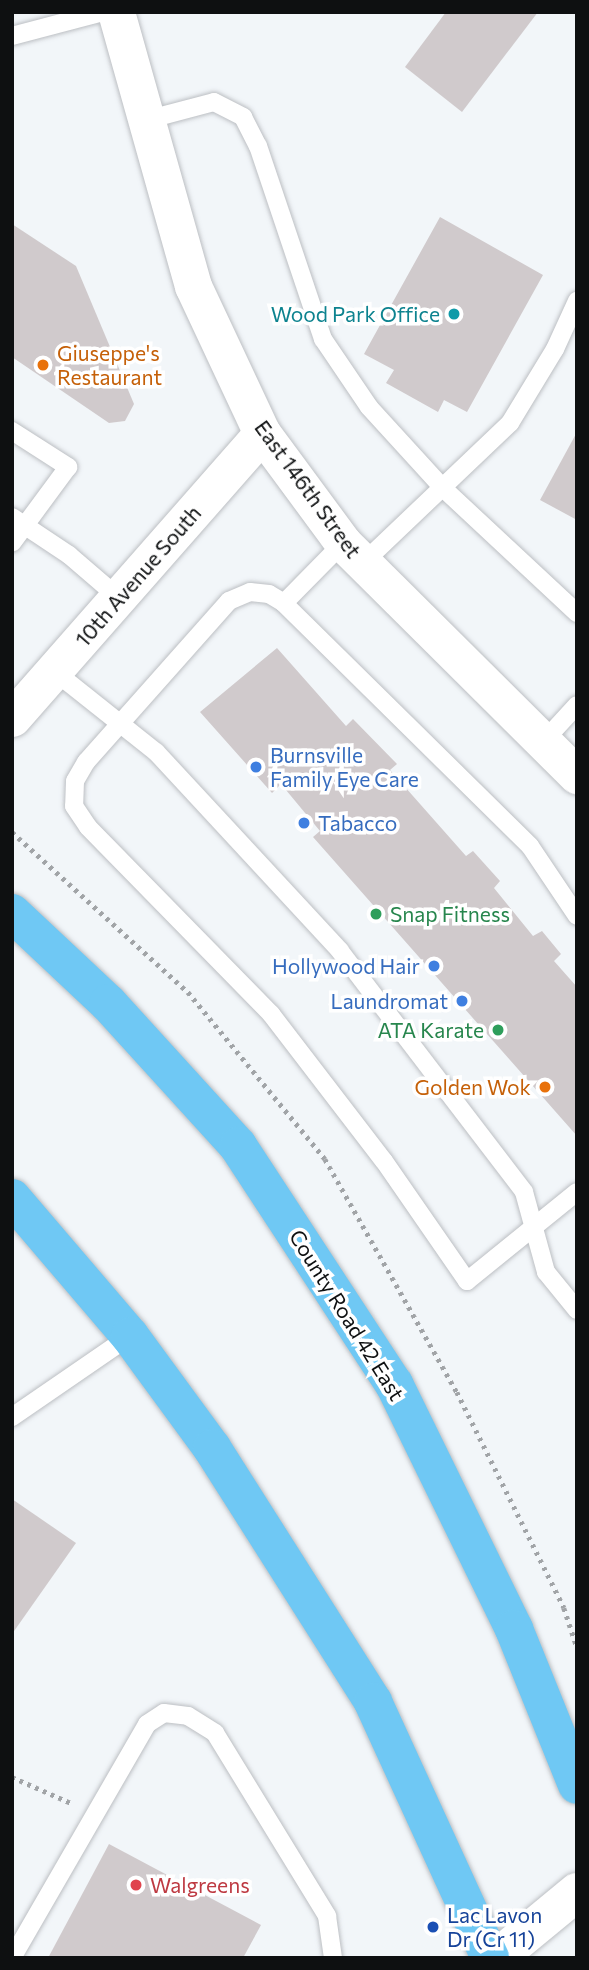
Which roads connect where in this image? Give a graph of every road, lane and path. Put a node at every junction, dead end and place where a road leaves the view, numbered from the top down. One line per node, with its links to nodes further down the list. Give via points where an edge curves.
1 (103, 12): 3 (lane)
2 (116, 12): 4 (street, East 146th Street)
3 (12, 36)
4 (146, 121): 7 (street, East 146th Street, via 193,286); 8 (lane, via 214,102 243,117 258,146 323,339 369,407)
5 (577, 301): 8 (lane, via 555,349 510,424)
6 (12, 431): 9 (lane, via 68,467)
7 (262, 433): 11 (street, East 146th Street); 12 (street, 10th Avenue South)
8 (444, 489): 11 (lane); 14 (lane)
9 (20, 522): 10 (lane); 12 (lane)
10 (12, 543)
11 (353, 553): 13 (lane); 19 (street, East 146th Street)
12 (119, 598): 15 (street, 10th Avenue South)
13 (284, 603): 18 (lane, via 269,594 250,592 229,601); 22 (lane, via 530,846)
14 (577, 613)
15 (54, 671): 17 (street, 10th Avenue South); 18 (lane)
16 (577, 705): 19 (lane)
17 (12, 718)
18 (122, 722): 25 (lane, via 156,752 340,951 524,1192); 25 (lane, via 75,781 75,806 88,827 271,1014 384,1161 467,1281)
19 (543, 742): 20 (street, East 146th Street)
20 (577, 775)
21 (12, 913): 29 (highway, County Road 42 East, via 108,1003 238,1146 394,1384 514,1629)
22 (577, 916)
23 (577, 1192): 25 (lane)
24 (12, 1198): 27 (highway)
25 (534, 1227): 26 (lane, via 546,1272)
26 (577, 1310)
27 (130, 1336): 28 (lane); 37 (highway, via 212,1448 373,1702)
28 (12, 1417)
29 (548, 1717): 30 (highway); 32 (highway, County Road 42 East)
30 (577, 1743)
31 (12, 1777): 33 (path)
32 (577, 1785)
33 (94, 1815): 35 (lane); 36 (lane, via 147,1724 164,1713 188,1716 215,1733 327,1916)
34 (577, 1892): 38 (street)
35 (12, 1958)
36 (333, 1958)
37 (490, 1958)
38 (497, 1958)

